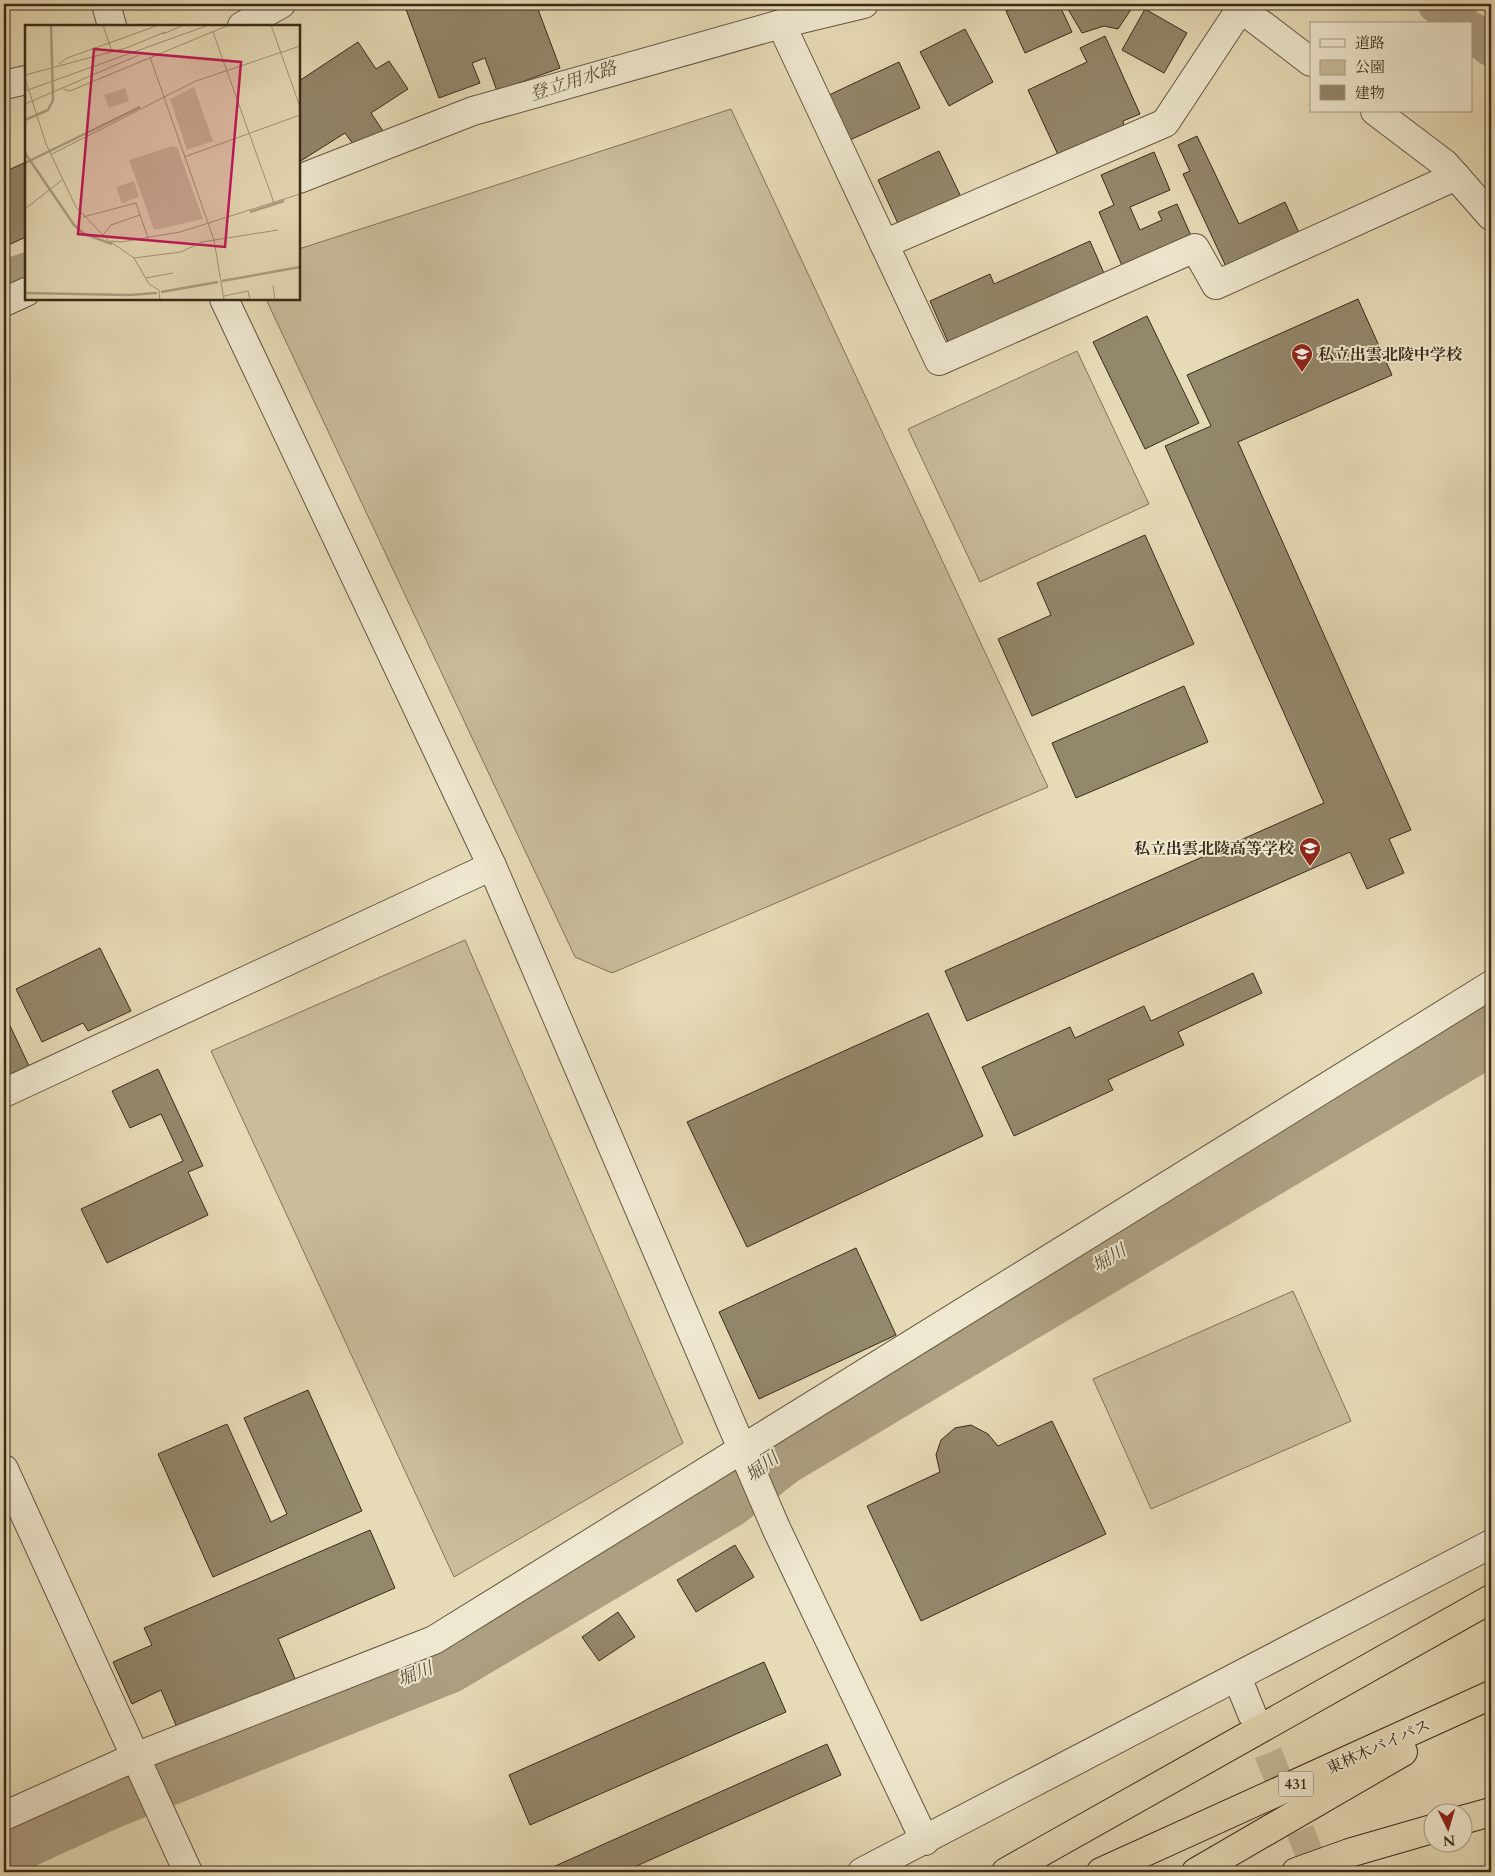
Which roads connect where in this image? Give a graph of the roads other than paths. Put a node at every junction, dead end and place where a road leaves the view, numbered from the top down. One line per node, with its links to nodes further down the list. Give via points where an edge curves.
1 (106, 4): 6 (street)
2 (281, 4): 7 (street)
3 (864, 4): 5 (street)
4 (1238, 6): 8 (street); 15 (street, via 1166,123)
5 (781, 24): 13 (street, via 473,111); 15 (street)
6 (112, 25)
7 (244, 25)
8 (1310, 61)
9 (25, 80): 10 (street)
10 (4, 85)
11 (1376, 112): 12 (street)
12 (1456, 176): 14 (street); 15 (street, via 1216,285 1195,248 939,361)
13 (300, 179)
14 (1491, 216)
15 (884, 244)
16 (25, 292): 18 (street)
17 (224, 300): 19 (street)
18 (4, 302)
19 (492, 866): 21 (street); 22 (street)
20 (1491, 985): 22 (street)
21 (4, 1093)
22 (743, 1450): 30 (street, via 434,1640); 35 (street, via 776,1528)
23 (4, 1469): 30 (street)
24 (1491, 1544): 26 (street)
25 (1491, 1599): 38 (highway)
26 (1237, 1677): 29 (street); 35 (street)
27 (1491, 1695): 39 (highway, 東林木バイパス / 431)
28 (1491, 1702): 40 (highway, 東林木バイパス / 431)
29 (1252, 1714)
30 (135, 1757): 32 (street); 36 (street)
31 (1491, 1812): 33 (highway)
32 (4, 1816)
33 (1472, 1817)
34 (1422, 1832): 41 (highway)
35 (925, 1841): 37 (street)
36 (188, 1872)
37 (862, 1872)
38 (1006, 1872)
39 (1102, 1872)
40 (1196, 1872)
41 (1296, 1872)

